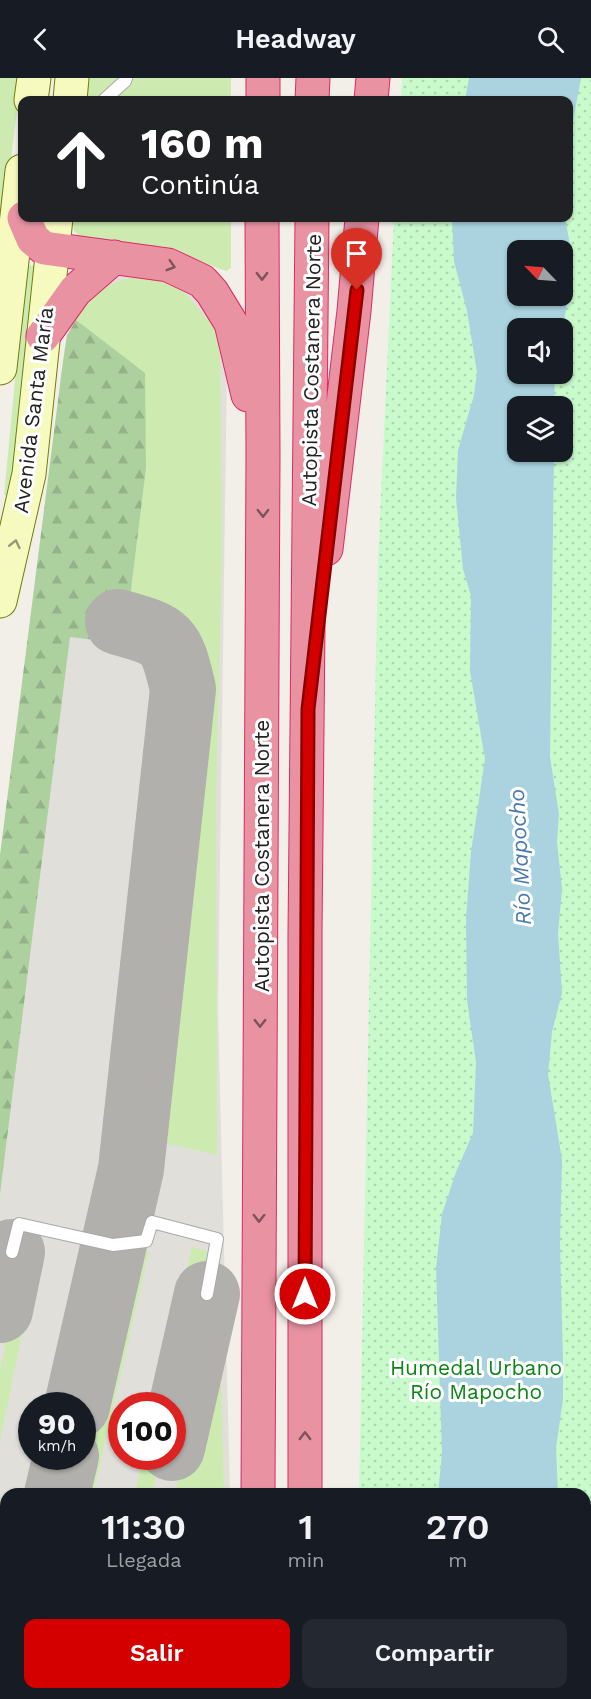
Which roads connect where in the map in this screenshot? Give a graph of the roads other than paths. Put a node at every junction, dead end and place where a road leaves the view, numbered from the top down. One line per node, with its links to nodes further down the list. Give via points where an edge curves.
1 (34, 78): 7 (main road)
2 (72, 78): 8 (main road)
3 (126, 78): 9 (lane)
4 (263, 78): 10 (highway)
5 (313, 78): 11 (highway)
6 (373, 78): 12 (highway)
7 (32, 96)
8 (70, 96)
9 (108, 96)
10 (263, 96)
11 (312, 96)
12 (371, 96)
13 (19, 222): 22 (main road, Avenida Santa María)
14 (28, 222): 19 (highway, via 33,239)
15 (56, 222): 19 (main road, Avenida Santa María)
16 (262, 222): 23 (highway, Autopista Costanera Norte, one-way to 23)
17 (312, 222): 25 (highway, Autopista Costanera Norte)
18 (362, 222): 25 (highway)
19 (52, 250): 20 (highway); 21 (main road, Avenida Santa María)
20 (114, 257): 21 (highway, via 75,291); 23 (highway, one-way to 23, via 185,271 212,292 237,341)
21 (43, 336): 24 (main road, Avenida Santa María, one-way to 21, via 29,474)
22 (0, 368)
23 (263, 455): 28 (highway, Autopista Costanera Norte, one-way to 28)
24 (0, 601)
25 (308, 709): 29 (highway, Autopista Costanera Norte, one-way to 25)
26 (12, 1252): 27 (lane, via 19,1224 113,1245 146,1241 152,1222 217,1239)
27 (207, 1294)
28 (258, 1488)
29 (305, 1488)

